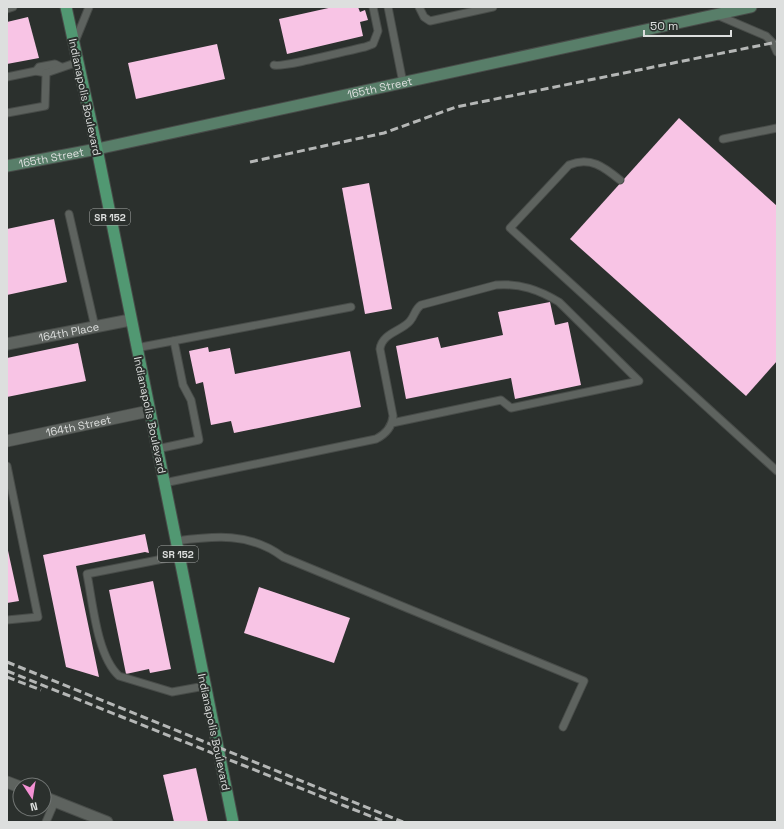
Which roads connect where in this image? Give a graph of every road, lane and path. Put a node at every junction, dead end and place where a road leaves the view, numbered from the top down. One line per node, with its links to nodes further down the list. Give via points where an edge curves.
1 (13, 7): 9 (lane)
2 (66, 7): 11 (main road, Indianapolis Boulevard / SR 152)
3 (89, 7): 11 (lane)
4 (373, 7): 14 (lane, via 378,31 373,44)
5 (388, 7): 19 (lane)
6 (419, 7): 7 (lane, via 424,17 430,21)
7 (493, 7)
8 (751, 7): 10 (main road, 165th Street)
9 (7, 8)
10 (717, 15): 12 (lane, via 766,36 773,42); 19 (main road, 165th Street)
11 (74, 44): 13 (main road, Indianapolis Boulevard / SR 152)
12 (777, 52)
13 (78, 62): 15 (lane); 23 (main road, Indianapolis Boulevard / SR 152)
14 (274, 65)
15 (61, 67): 16 (lane, via 56,64 39,67); 17 (lane)
16 (36, 71): 17 (lane); 18 (lane)
17 (46, 73): 20 (lane, via 45,106)
18 (7, 77)
19 (403, 83): 23 (main road, 165th Street)
20 (7, 113)
21 (777, 128): 22 (lane)
22 (723, 139)
23 (97, 149): 24 (main road, 165th Street); 28 (main road, Indianapolis Boulevard / SR 152)
24 (7, 166)
25 (620, 180): 38 (lane, via 594,163 586,161 569,165 510,228)
26 (69, 214): 29 (lane)
27 (351, 307): 30 (lane)
28 (130, 320): 29 (street, 164th Place); 32 (main road, Indianapolis Boulevard / SR 152)
29 (95, 327): 31 (street, 164th Place)
30 (174, 341): 32 (lane); 36 (lane, via 183,385 191,400 199,440)
31 (7, 344)
32 (136, 348): 33 (main road, Indianapolis Boulevard / SR 152)
33 (149, 411): 35 (street, 164th Street); 36 (main road, Indianapolis Boulevard / SR 152)
34 (392, 423): 34 (lane, via 381,344 384,339 410,321 416,308 421,305 496,286 508,284 530,288 559,302 639,381 511,408 501,400); 39 (lane, via 387,431 376,439)
35 (7, 441)
36 (156, 448): 39 (main road, Indianapolis Boulevard / SR 152)
37 (7, 466): 42 (lane, via 38,617)
38 (777, 471)
39 (164, 483): 40 (main road, Indianapolis Boulevard / SR 152)
40 (176, 541): 41 (main road, Indianapolis Boulevard / SR 152); 44 (lane, via 212,536 231,537 273,549 283,557 584,681)
41 (178, 556): 43 (main road, Indianapolis Boulevard / SR 152); 43 (lane, via 87,574 90,589 106,660 119,676 172,692)
42 (7, 620)
43 (205, 686): 49 (main road, Indianapolis Boulevard / SR 152)
44 (563, 727)
45 (52, 800): 46 (street)
46 (55, 801): 47 (lane); 48 (street)
47 (46, 822)
48 (107, 822)
49 (233, 822)

